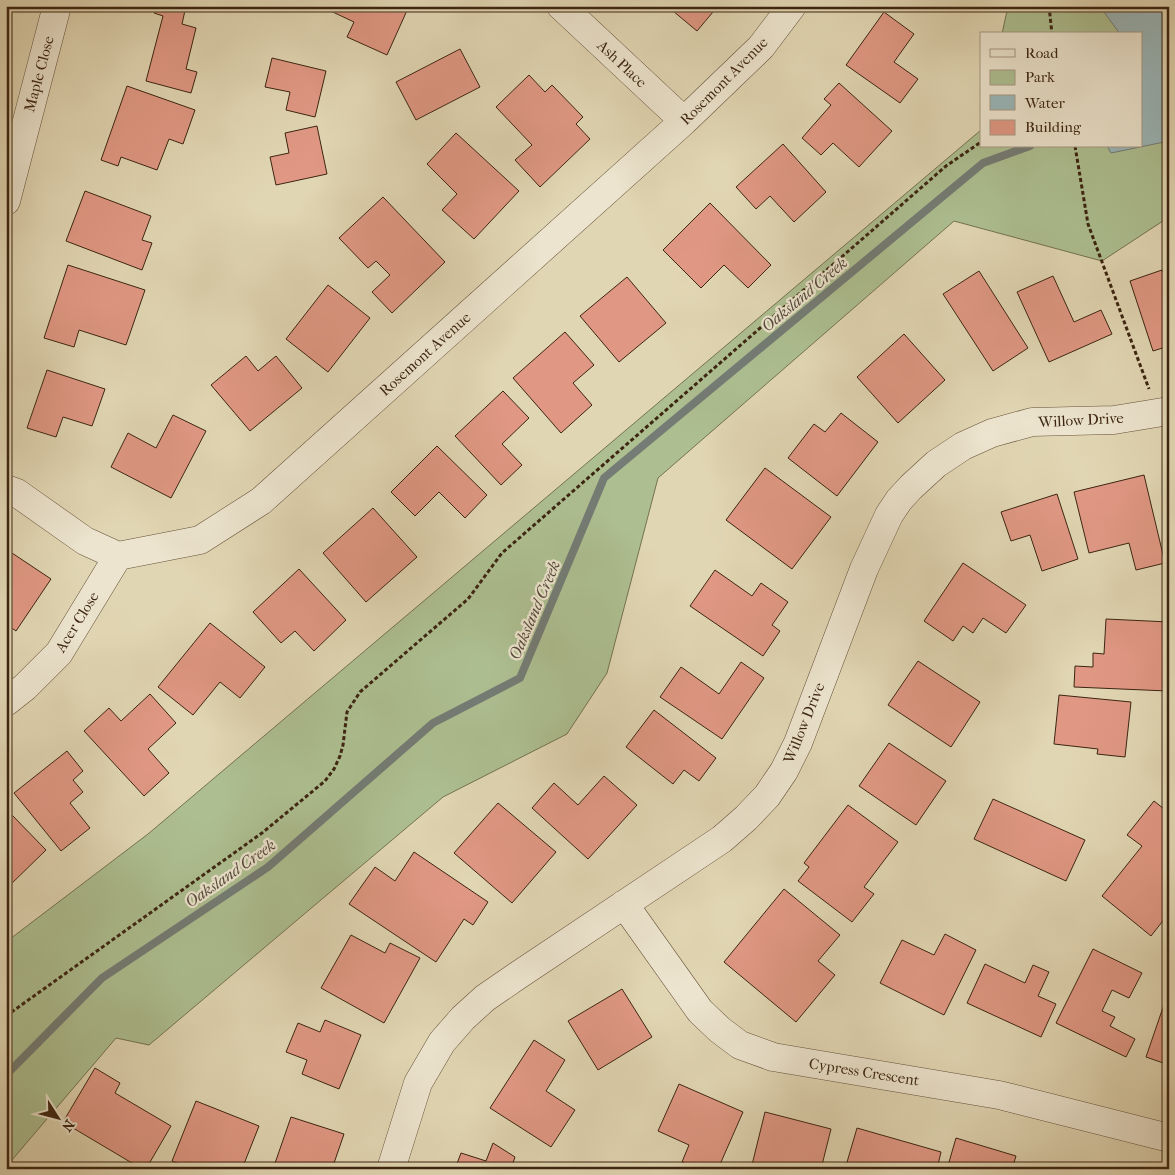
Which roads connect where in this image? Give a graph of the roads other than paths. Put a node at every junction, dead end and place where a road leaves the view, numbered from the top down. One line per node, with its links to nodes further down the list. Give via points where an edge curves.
1 (57, 6): 5 (street, Maple Close)
2 (561, 6): 4 (street, Ash Place)
3 (792, 6): 4 (street, Rosemont Avenue, via 761,47)
4 (684, 121): 8 (street, Rosemont Avenue, via 261,501 200,540)
5 (6, 201)
6 (1164, 412): 10 (street, Willow Drive, via 1114,420 1032,422 992,433 963,446 936,464 899,500 876,543 798,743 767,796 722,839)
7 (6, 489): 8 (street, via 17,492 84,541)
8 (118, 556): 9 (street, Acer Close, via 59,653)
9 (6, 702)
10 (624, 904): 11 (street, Cypress Crescent, via 700,1011 740,1044 773,1057 1000,1095); 12 (street, Willow Drive, via 485,998 463,1018 442,1042 418,1083)
11 (1169, 1138)
12 (391, 1169)

